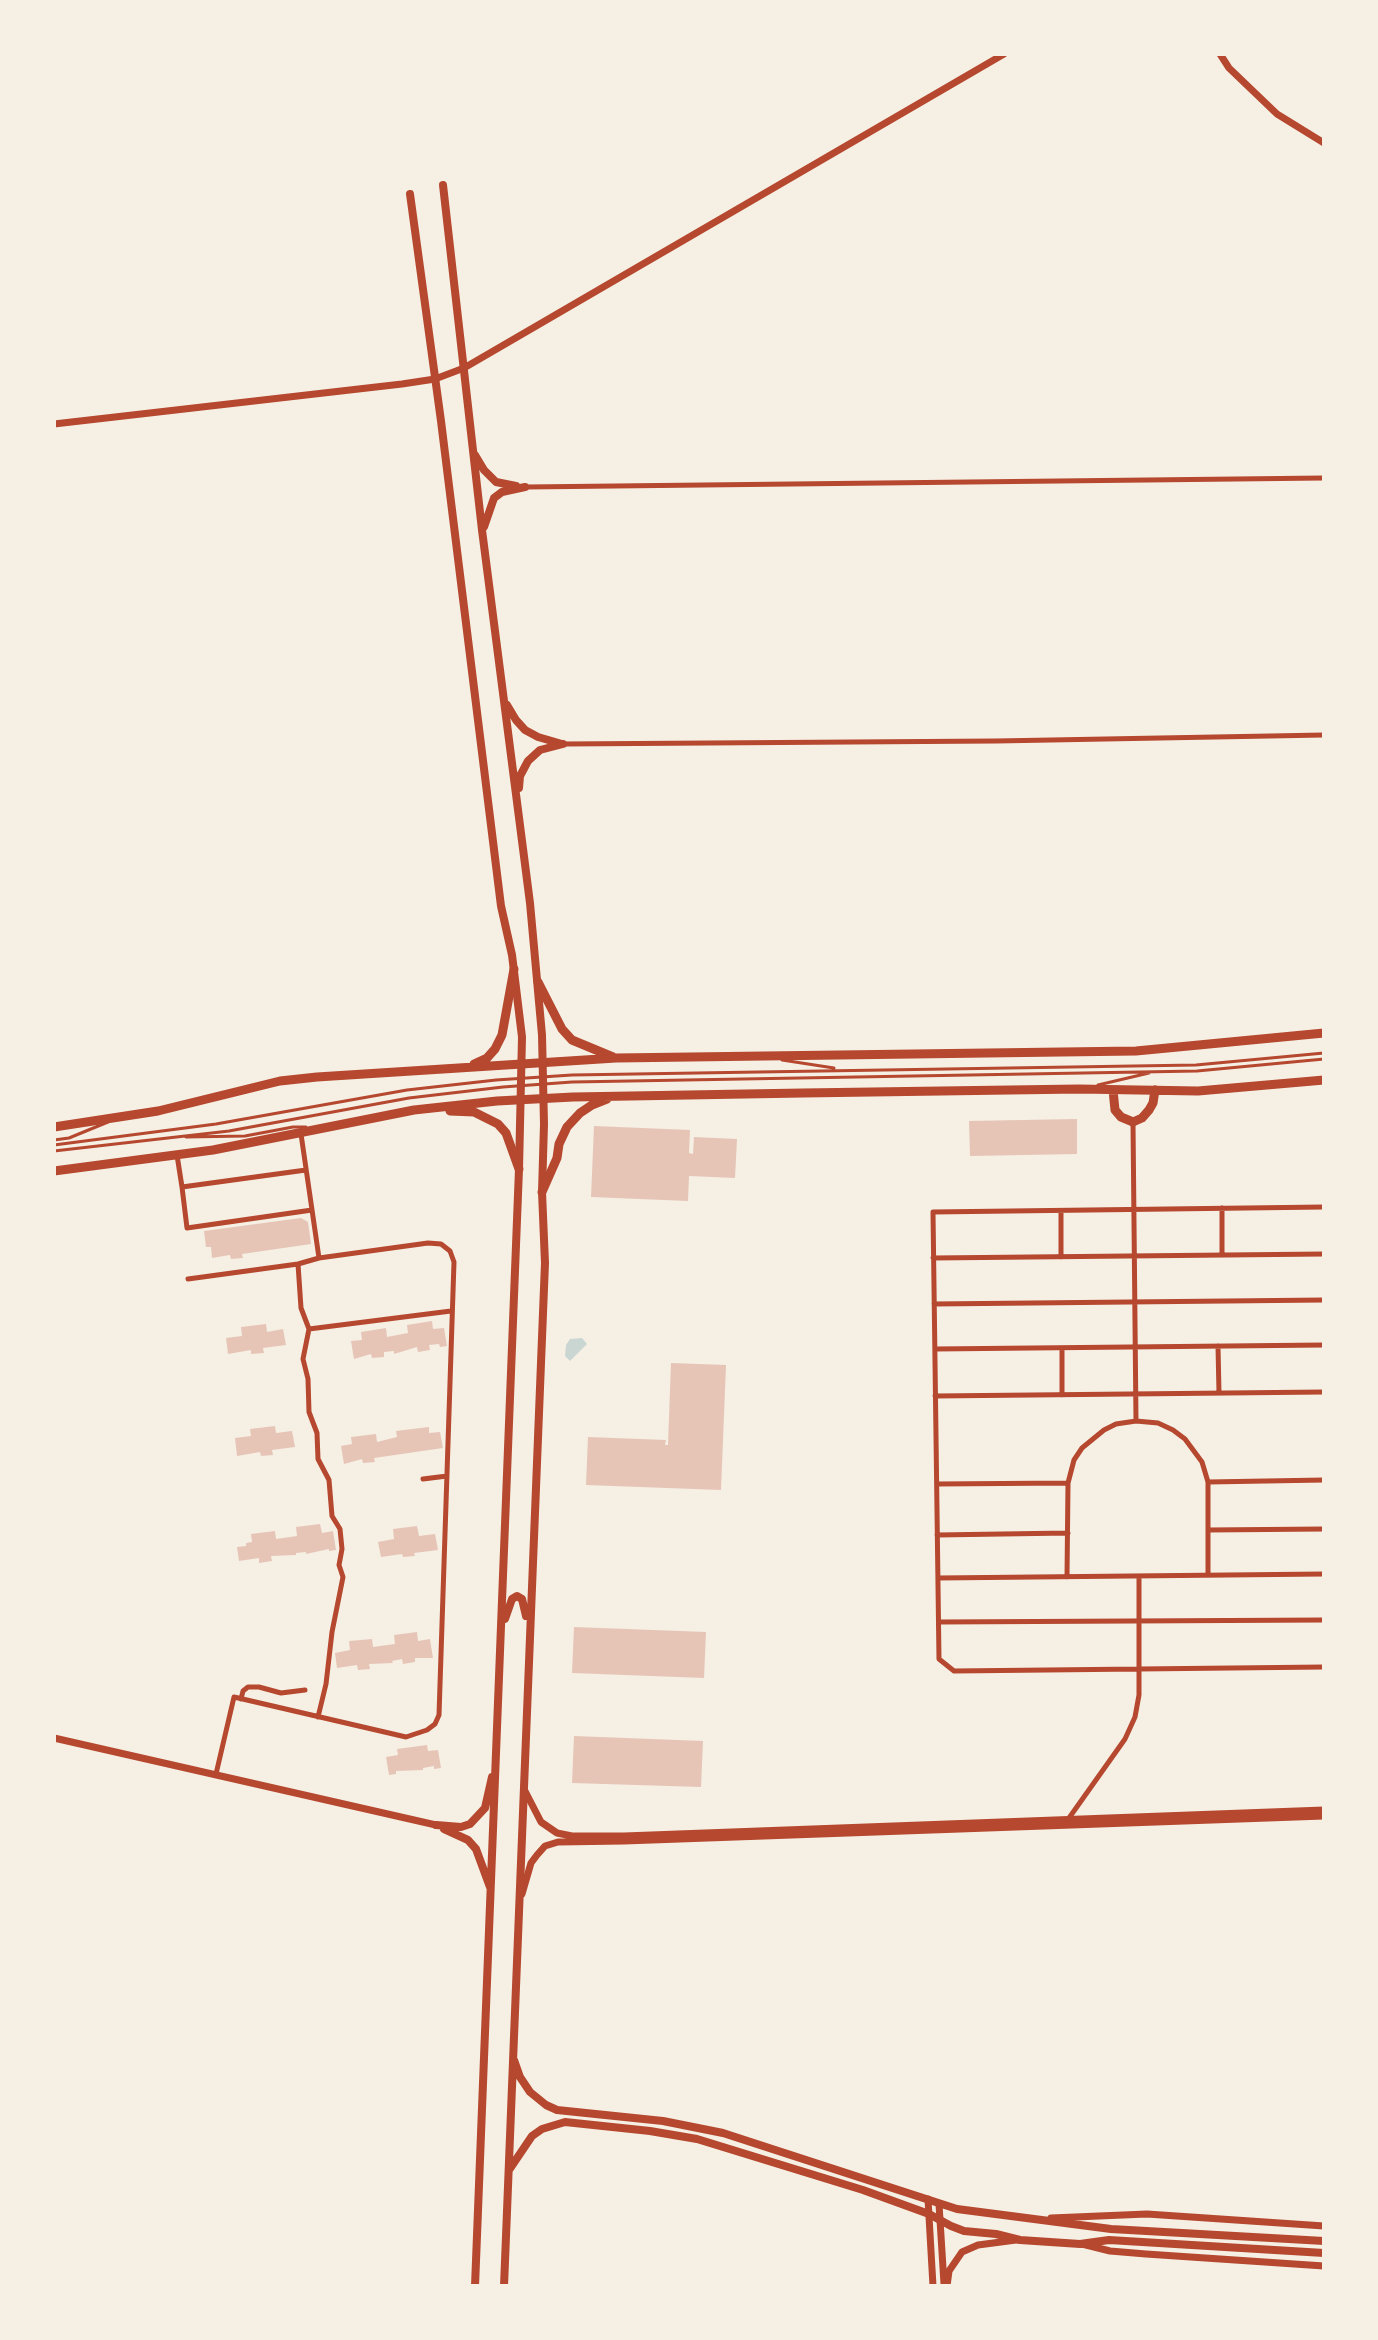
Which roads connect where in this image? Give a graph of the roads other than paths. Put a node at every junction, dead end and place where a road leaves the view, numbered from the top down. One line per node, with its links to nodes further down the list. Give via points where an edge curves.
1 (1004, 54): 6 (street)
2 (1220, 54): 3 (street, via 1277,114)
3 (1324, 143)
4 (443, 185): 6 (main road)
5 (410, 194): 7 (main road)
6 (464, 368): 7 (street); 9 (main road)
7 (435, 379): 8 (street); 17 (main road, via 501,906)
8 (54, 424)
9 (473, 452): 11 (main road, via 496,482); 12 (main road)
10 (1324, 478): 11 (street)
11 (525, 487): 12 (main road, via 494,498)
12 (482, 530): 13 (main road)
13 (505, 700): 15 (main road, via 525,730); 16 (main road)
14 (1324, 735): 15 (street)
15 (563, 744): 16 (main road, via 540,750 528,761)
16 (517, 801): 18 (main road)
17 (514, 969): 24 (main road); 25 (main road, via 502,1035 487,1058)
18 (538, 982): 22 (main road, via 572,1040); 23 (main road)
19 (1324, 1033): 20 (main road, via 1124,1052)
20 (760, 1056): 22 (main road); 26 (lane)
21 (1324, 1056): 26 (lane, via 1196,1065); 27 (lane)
22 (616, 1058): 23 (main road)
23 (543, 1062): 24 (main road); 28 (main road)
24 (521, 1063): 25 (main road); 30 (main road)
25 (469, 1067): 38 (main road, via 280,1081)
26 (841, 1070): 28 (lane)
27 (1157, 1072): 28 (lane); 31 (lane)
28 (543, 1080): 30 (lane); 30 (lane); 35 (main road)
29 (1324, 1080): 33 (main road)
30 (521, 1082): 36 (main road); 43 (lane); 44 (lane, via 407,1090 216,1124)
31 (1079, 1089): 32 (main road); 34 (main road)
32 (1113, 1090): 33 (main road); 39 (main road, via 1115,1110)
33 (1155, 1090): 39 (main road, via 1149,1110)
34 (616, 1096): 35 (main road); 51 (main road, via 592,1105 567,1127)
35 (544, 1099): 36 (main road); 51 (main road)
36 (520, 1100): 37 (main road); 47 (main road)
37 (414, 1110): 41 (main road); 47 (main road, via 474,1112 492,1120 506,1133)
38 (119, 1118): 40 (main road); 44 (lane)
39 (1133, 1122): 55 (street)
40 (54, 1127)
41 (339, 1127): 42 (main road); 43 (lane)
42 (301, 1134): 46 (main road); 48 (street)
43 (171, 1137): 45 (lane)
44 (54, 1143)
45 (54, 1151)
46 (177, 1155): 49 (main road); 50 (street)
47 (519, 1169): 99 (main road)
48 (306, 1170): 50 (street); 54 (street)
49 (54, 1171)
50 (182, 1187): 54 (street, via 187,1228)
51 (542, 1192): 100 (main road, via 545,1263)
52 (1324, 1207): 53 (street)
53 (1222, 1208): 55 (street); 58 (street)
54 (312, 1210): 61 (street)
55 (1134, 1210): 56 (street); 59 (street)
56 (1061, 1211): 60 (street); 62 (street, via 933,1212)
57 (1324, 1254): 58 (street)
58 (1222, 1255): 59 (street)
59 (1134, 1256): 60 (street); 66 (street)
60 (1061, 1257): 62 (street)
61 (319, 1258): 63 (street); 68 (street, via 441,1244 454,1262)
62 (933, 1258): 67 (street)
63 (298, 1264): 64 (street); 69 (street, via 301,1308)
64 (188, 1279)
65 (1324, 1300): 66 (street)
66 (1135, 1302): 67 (street); 72 (street)
67 (934, 1304): 74 (street)
68 (451, 1311): 69 (street); 81 (street)
69 (309, 1329): 105 (street, via 303,1359 309,1412 318,1459 329,1480 332,1516 340,1529 343,1577)
70 (1324, 1345): 71 (street)
71 (1218, 1346): 72 (street); 76 (street)
72 (1136, 1347): 73 (street); 77 (street)
73 (1062, 1348): 74 (street); 78 (street)
74 (935, 1349): 79 (street)
75 (1324, 1392): 76 (street)
76 (1219, 1393): 77 (street)
77 (1136, 1394): 78 (street); 80 (street)
78 (1062, 1395): 79 (street)
79 (935, 1396): 86 (street)
80 (1136, 1421): 84 (street, via 1158,1423 1185,1439 1202,1462); 85 (street, via 1116,1424 1082,1448)
81 (447, 1476): 82 (street); 105 (street, via 435,1724 406,1737)
82 (423, 1479)
83 (1324, 1480): 84 (street)
84 (1208, 1482): 88 (street)
85 (1068, 1483): 86 (street); 89 (street)
86 (937, 1484): 90 (street)
87 (1324, 1529): 88 (street)
88 (1208, 1530): 92 (street)
89 (1068, 1533): 90 (street); 94 (street)
90 (937, 1535): 95 (street)
91 (1324, 1574): 92 (street)
92 (1208, 1575): 93 (street)
93 (1139, 1576): 94 (street); 97 (street)
94 (1067, 1577): 95 (street)
95 (938, 1578): 98 (street)
96 (1324, 1620): 97 (street)
97 (1139, 1621): 98 (street); 102 (street)
98 (939, 1622): 102 (street, via 939,1659 954,1671)
99 (501, 1637): 100 (main road, via 507,1610 517,1596); 107 (main road)
100 (529, 1637): 109 (main road)
101 (1324, 1667): 102 (street)
102 (1139, 1669): 112 (street, via 1131,1728)
103 (305, 1690): 104 (street, via 281,1693 248,1687)
104 (241, 1699): 105 (street); 108 (street, via 234,1697)
105 (318, 1717)
106 (54, 1738): 108 (street)
107 (496, 1761): 113 (main road, via 479,1815 461,1827); 114 (main road)
108 (216, 1774): 113 (street)
109 (523, 1786): 112 (street, via 541,1822 572,1836); 115 (main road)
110 (1324, 1810): 112 (street)
111 (1324, 1816): 115 (street, via 558,1842 545,1846 531,1863)
112 (1069, 1818)
113 (436, 1825): 114 (main road, via 473,1846)
114 (492, 1893): 129 (main road)
115 (519, 1908): 116 (main road)
116 (513, 2055): 117 (main road); 118 (main road, via 530,2092 557,2110 723,2133)
117 (509, 2170): 120 (main road, via 532,2136 565,2122 697,2139); 130 (main road)
118 (928, 2199): 119 (main road); 120 (street)
119 (939, 2204): 121 (main road); 122 (street)
120 (929, 2214): 122 (main road); 131 (street)
121 (1043, 2219): 123 (street, via 1147,2214); 125 (main road, via 1111,2229)
122 (940, 2220): 124 (main road, via 964,2231); 132 (street)
123 (1324, 2226)
124 (1020, 2240): 126 (main road); 132 (street, via 962,2252)
125 (1324, 2241)
126 (1080, 2244): 127 (main road, via 1122,2241); 128 (street, via 1110,2251)
127 (1324, 2253)
128 (1324, 2266)
129 (475, 2286)
130 (504, 2286)
131 (933, 2286)
132 (945, 2286)

